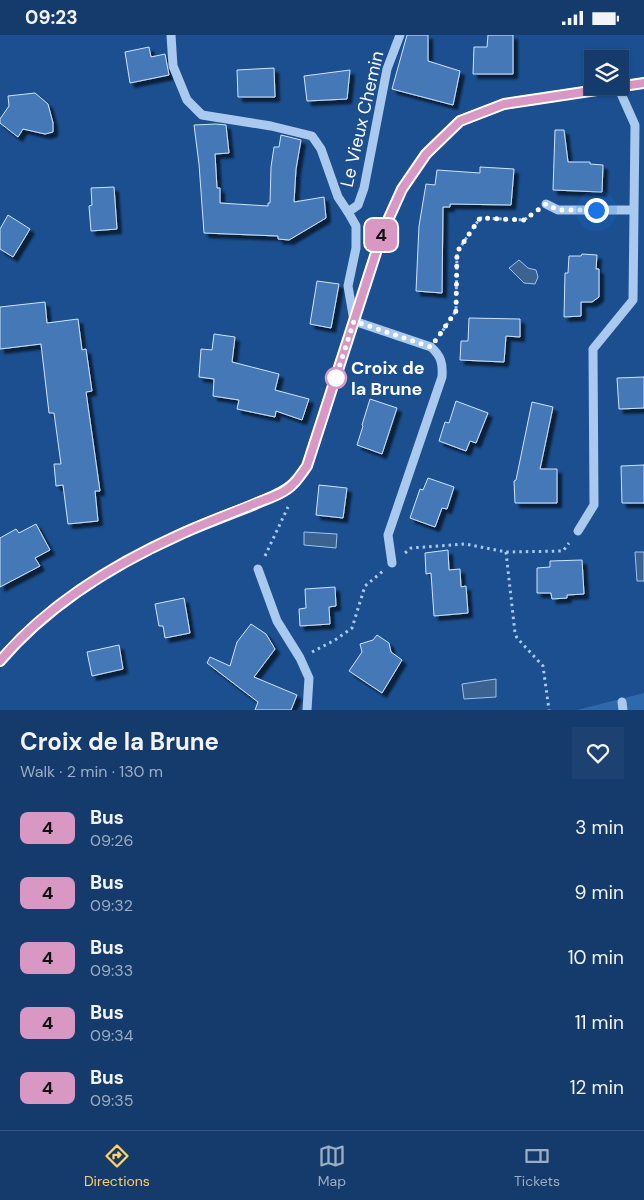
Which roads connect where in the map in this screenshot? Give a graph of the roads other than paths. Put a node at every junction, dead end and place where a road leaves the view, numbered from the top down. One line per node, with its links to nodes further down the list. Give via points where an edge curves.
1 (172, 35): 9 (street, via 174,66 187,100 202,115 271,125 312,136 321,149 338,197)
2 (400, 35): 9 (street, Le Vieux Chemin, via 387,69 364,188 358,205)
3 (644, 83): 4 (main road)
4 (629, 85)
5 (584, 92): 10 (main road, via 504,104 460,121 426,154 402,189 383,231)
6 (622, 95): 8 (street, via 635,125)
7 (546, 204): 8 (street, via 558,210)
8 (633, 210): 11 (street, via 633,300 593,349 594,505)
9 (348, 212): 10 (street, Le Vieux Chemin, via 356,226 356,248 348,286)
10 (354, 321): 12 (street, via 431,347 443,363 442,377 388,535); 14 (main road, via 307,466 293,485 274,496 179,534 112,570 40,619)
11 (578, 531)
12 (392, 563)
13 (258, 569): 15 (street, via 277,621 309,678)
14 (0, 661)
15 (307, 710)

